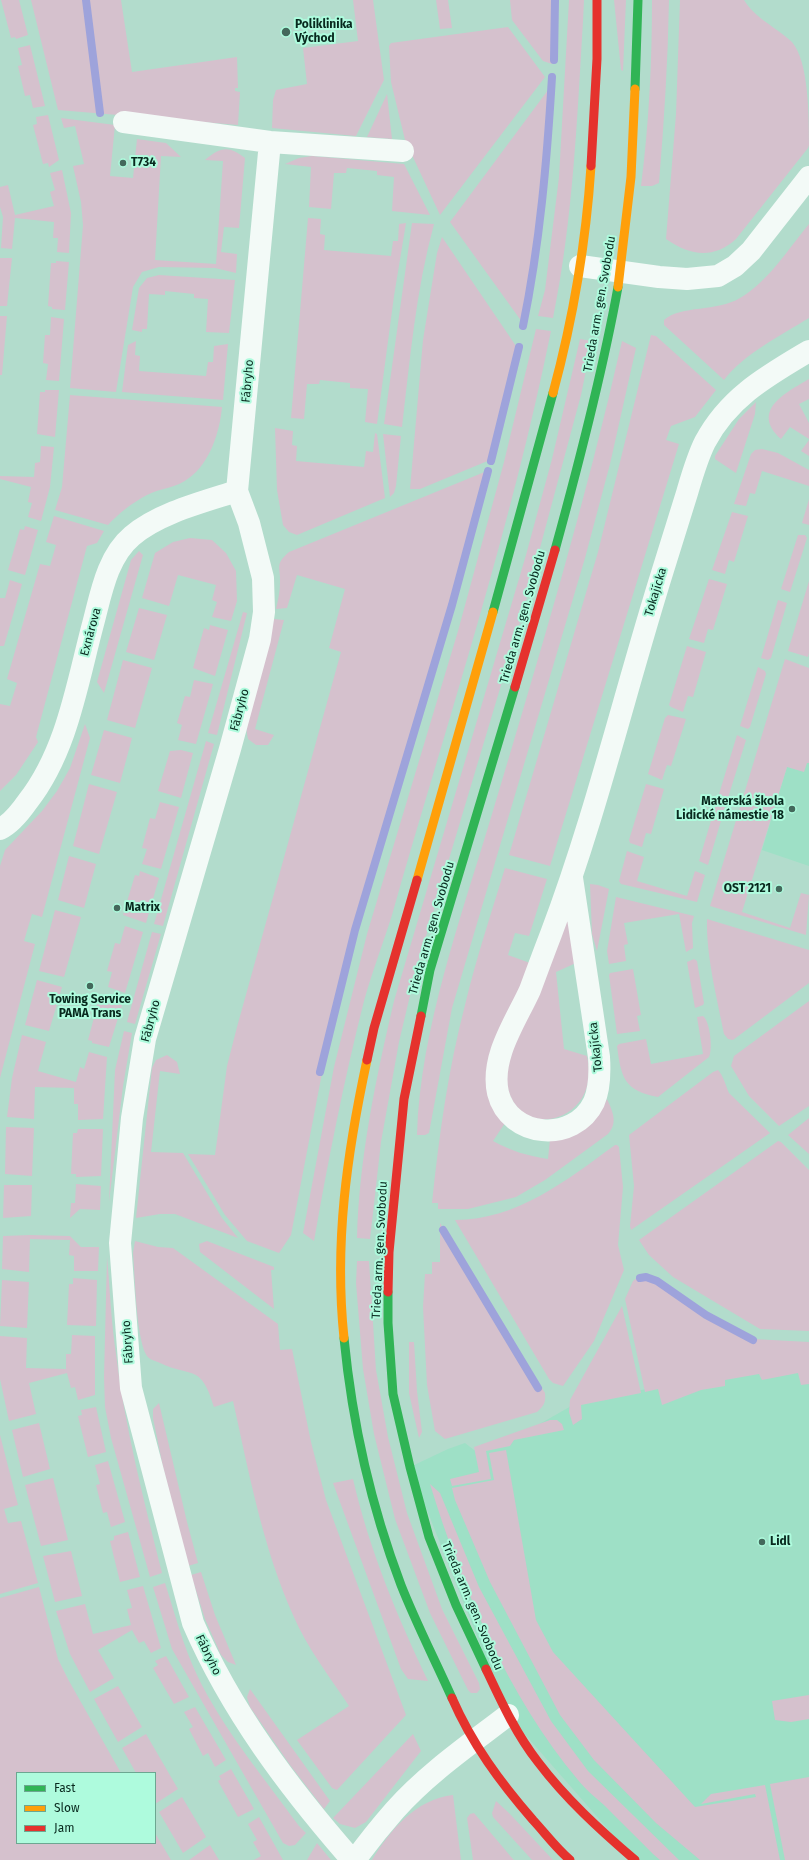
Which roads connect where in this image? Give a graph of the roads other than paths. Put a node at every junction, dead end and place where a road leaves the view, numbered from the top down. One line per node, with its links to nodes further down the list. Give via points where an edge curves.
1 (597, 0): 7 (street, via 597,60 590,177)
2 (638, 0): 8 (street, Trieda arm. gen. Svobodu, via 631,177)
3 (124, 122): 4 (street)
4 (270, 142): 5 (street); 10 (street, Fábryho)
5 (403, 151)
6 (809, 177): 8 (street, via 750,251 735,266 718,276 687,279)
7 (580, 266): 8 (street); 14 (street, via 558,374 497,600 374,1028 360,1091 340,1236 342,1328 354,1409 368,1475 391,1557 417,1623)
8 (620, 273): 13 (street, Trieda arm. gen. Svobodu, via 597,390 550,570 430,970 404,1099 389,1252 388,1323 393,1394 410,1466 429,1537 456,1605)
9 (809, 351): 12 (street, Tokajícka, via 761,380 740,397 718,422 697,459)
10 (237, 491): 11 (street, Exnárova, via 184,509 151,524 132,536 124,545 106,575 60,743 36,790 20,812); 15 (street, Fábryho, via 249,523 263,578 264,612 260,639 230,749 145,1039 132,1118 120,1243 131,1388 193,1623 208,1657 225,1689 268,1756 315,1816)
11 (0, 829)
12 (572, 878): 12 (street, Tokajícka, via 530,988 500,1055 497,1069 497,1091 501,1103 516,1120 541,1130 554,1131 578,1122 594,1102 600,1073)
13 (508, 1715): 14 (street, Fábryho); 17 (street, Trieda arm. gen. Svobodu, via 538,1762 586,1817)
14 (473, 1742): 15 (street, Fábryho, via 444,1764 396,1808); 16 (street, via 508,1791)
15 (354, 1860)
16 (570, 1860)
17 (635, 1860)

